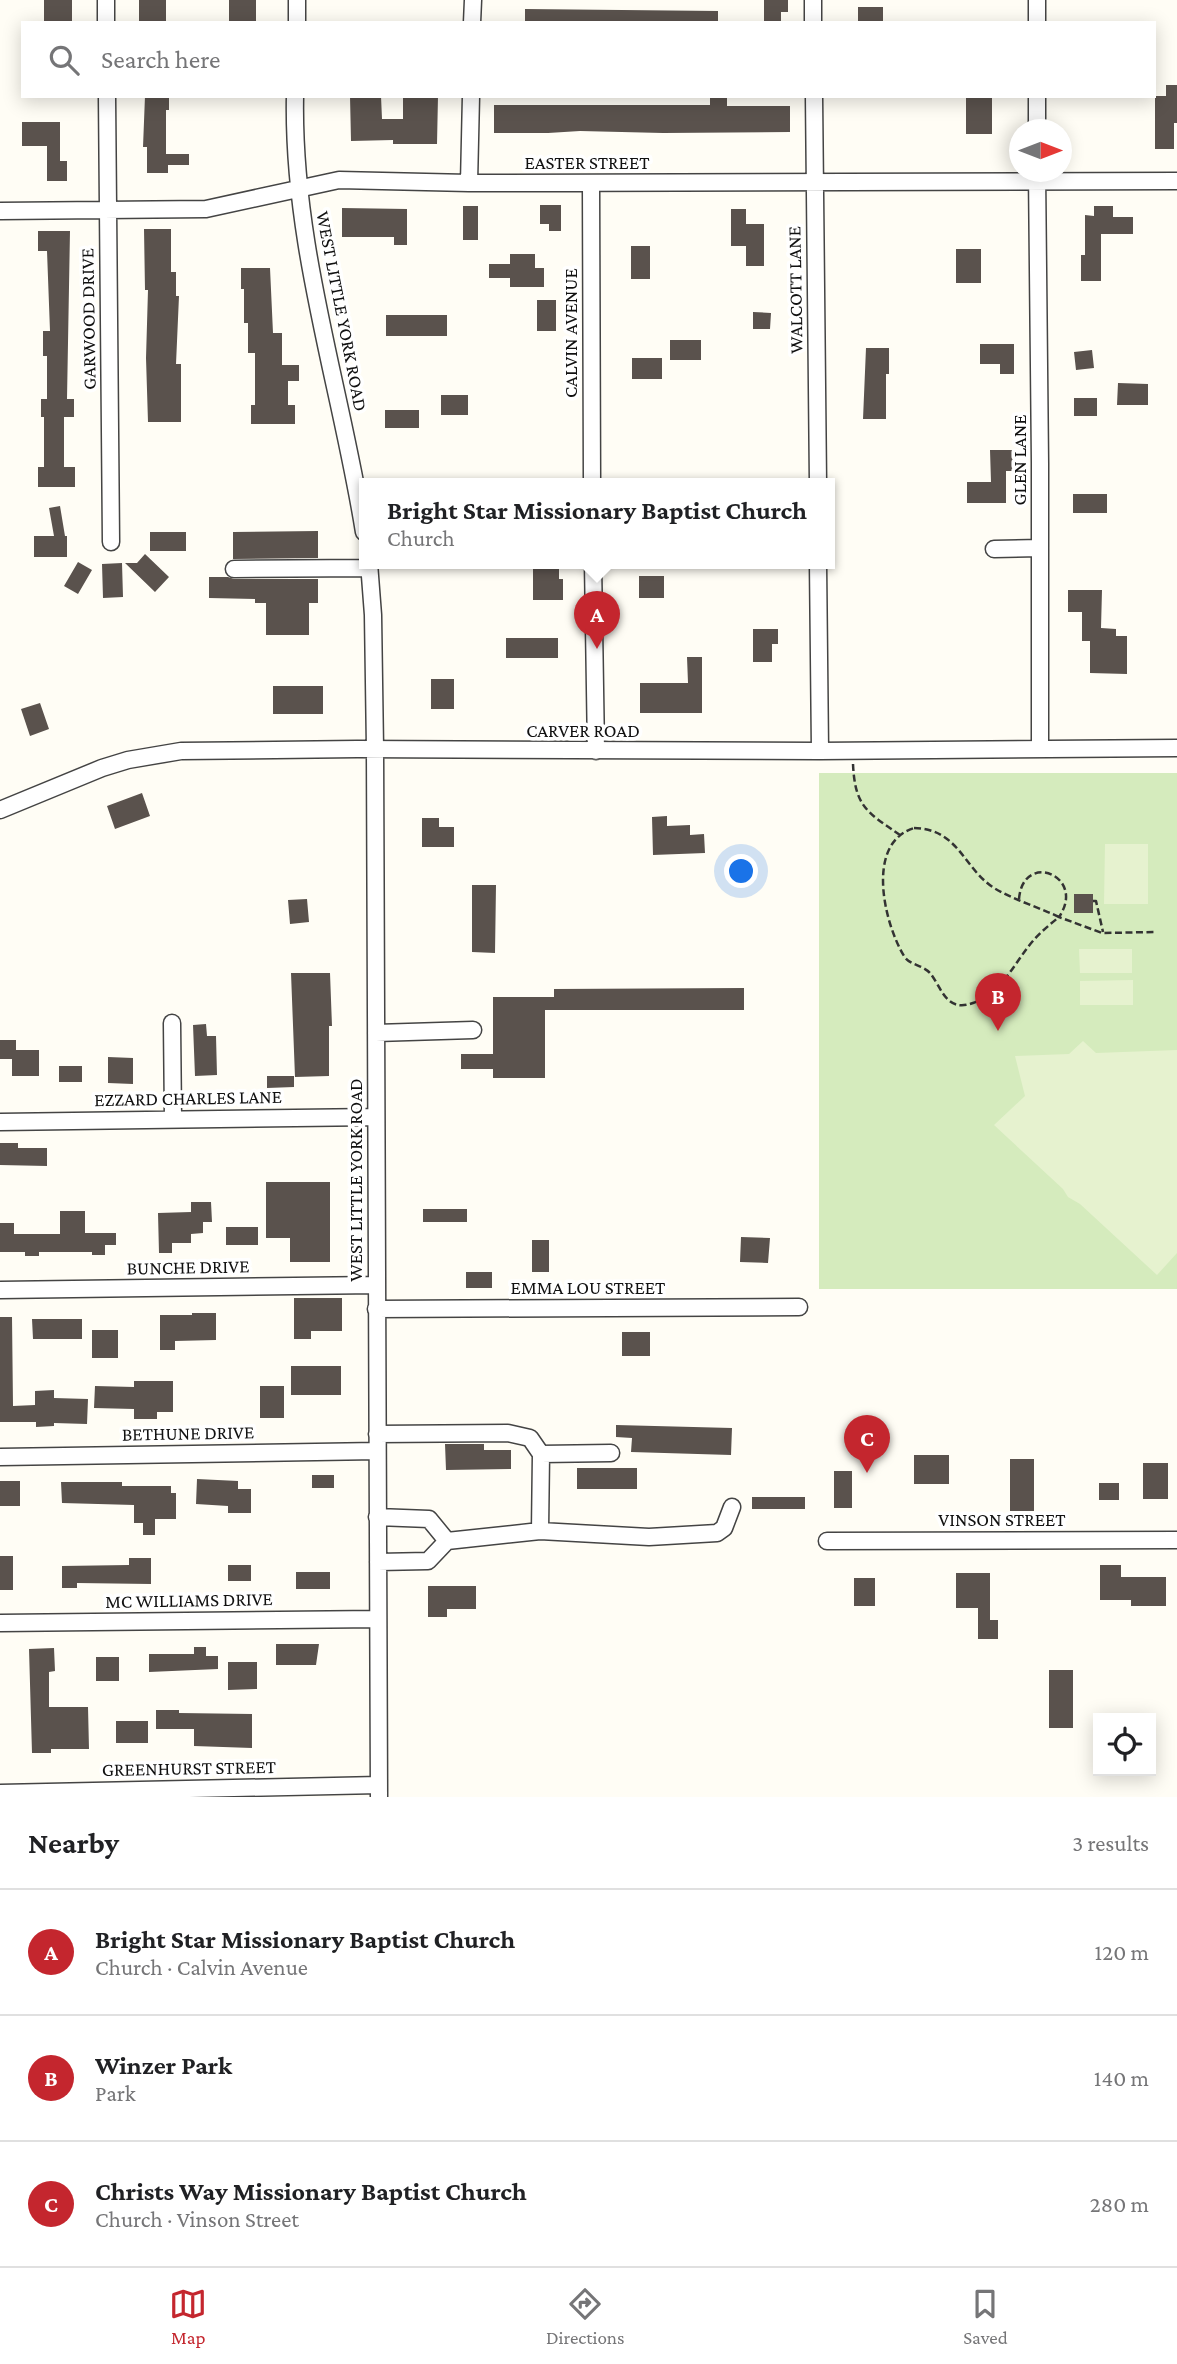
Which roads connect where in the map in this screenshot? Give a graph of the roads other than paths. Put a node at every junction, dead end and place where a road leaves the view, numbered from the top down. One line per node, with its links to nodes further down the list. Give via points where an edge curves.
1 (106, 0): 6 (street)
2 (297, 0): 7 (street)
3 (473, 0): 8 (street)
4 (813, 0): 9 (street)
5 (1037, 0): 10 (street)
6 (106, 21)
7 (297, 21)
8 (472, 21)
9 (813, 21)
10 (1037, 21)
11 (107, 98): 25 (street, GARWOOD DRIVE)
12 (295, 98): 24 (street, WEST LITTLE YORK ROAD)
13 (471, 98): 22 (street)
14 (814, 98): 19 (street, WALCOTT LANE)
15 (1037, 98): 16 (street)
16 (1037, 119)
17 (1009, 178): 19 (street, EASTER STREET)
18 (1072, 178): 20 (street, EASTER STREET)
19 (815, 181): 23 (street, EASTER STREET); 28 (street, WALCOTT LANE)
20 (1177, 181)
21 (1037, 182): 31 (street, GLEN LANE)
22 (469, 183): 23 (street, EASTER STREET); 24 (street, EASTER STREET, via 339,180)
23 (591, 183): 27 (street, CALVIN AVENUE)
24 (298, 187): 25 (street, EASTER STREET, via 206,209); 29 (street, WEST LITTLE YORK ROAD)
25 (108, 209): 26 (street, EASTER STREET); 30 (street, GARWOOD DRIVE)
26 (0, 211)
27 (592, 478)
28 (818, 478)
29 (359, 507)
30 (111, 542)
31 (1040, 548): 32 (street); 40 (street, GLEN LANE)
32 (994, 549)
33 (359, 566): 34 (street)
34 (234, 569)
35 (369, 569): 39 (street, WEST LITTLE YORK ROAD)
36 (593, 569): 41 (street)
37 (818, 569): 42 (street)
38 (1177, 748): 40 (street, CARVER ROAD)
39 (375, 749): 41 (street, CARVER ROAD); 43 (street, CARVER ROAD, via 154,755 102,768); 46 (street, WEST LITTLE YORK ROAD)
40 (1040, 749): 42 (street, CARVER ROAD)
41 (596, 751): 42 (street, CARVER ROAD)
42 (820, 751)
43 (0, 810)
44 (172, 1023): 48 (street)
45 (473, 1030): 46 (street)
46 (376, 1033): 47 (street, WEST LITTLE YORK ROAD)
47 (376, 1117): 48 (street, EZZARD CHARLES LANE); 50 (street, WEST LITTLE YORK ROAD)
48 (173, 1119): 49 (street, EZZARD CHARLES LANE)
49 (0, 1122)
50 (376, 1285): 51 (street, BUNCHE DRIVE); 53 (street, WEST LITTLE YORK ROAD)
51 (0, 1290)
52 (799, 1307): 53 (street, EMMA LOU STREET)
53 (376, 1309): 54 (street, WEST LITTLE YORK ROAD)
54 (377, 1434): 55 (street, WEST LITTLE YORK ROAD); 57 (street, via 508,1433 530,1438)
55 (377, 1451): 58 (street, BETHUNE DRIVE); 60 (street, WEST LITTLE YORK ROAD)
56 (611, 1453): 57 (street)
57 (541, 1454): 61 (street)
58 (0, 1457)
59 (732, 1507): 61 (street, via 717,1534 649,1537)
60 (377, 1517): 63 (street, via 429,1519); 65 (street, WEST LITTLE YORK ROAD)
61 (540, 1531): 63 (street)
62 (1177, 1540): 64 (street, VINSON STREET)
63 (447, 1541): 65 (street, via 428,1560)
64 (827, 1541)
65 (378, 1562): 66 (street, WEST LITTLE YORK ROAD)
66 (378, 1619): 67 (street, MC WILLIAMS DRIVE); 68 (street, WEST LITTLE YORK ROAD)
67 (0, 1623)
68 (379, 1791): 69 (street, GREENHURST STREET)
69 (0, 1793)

